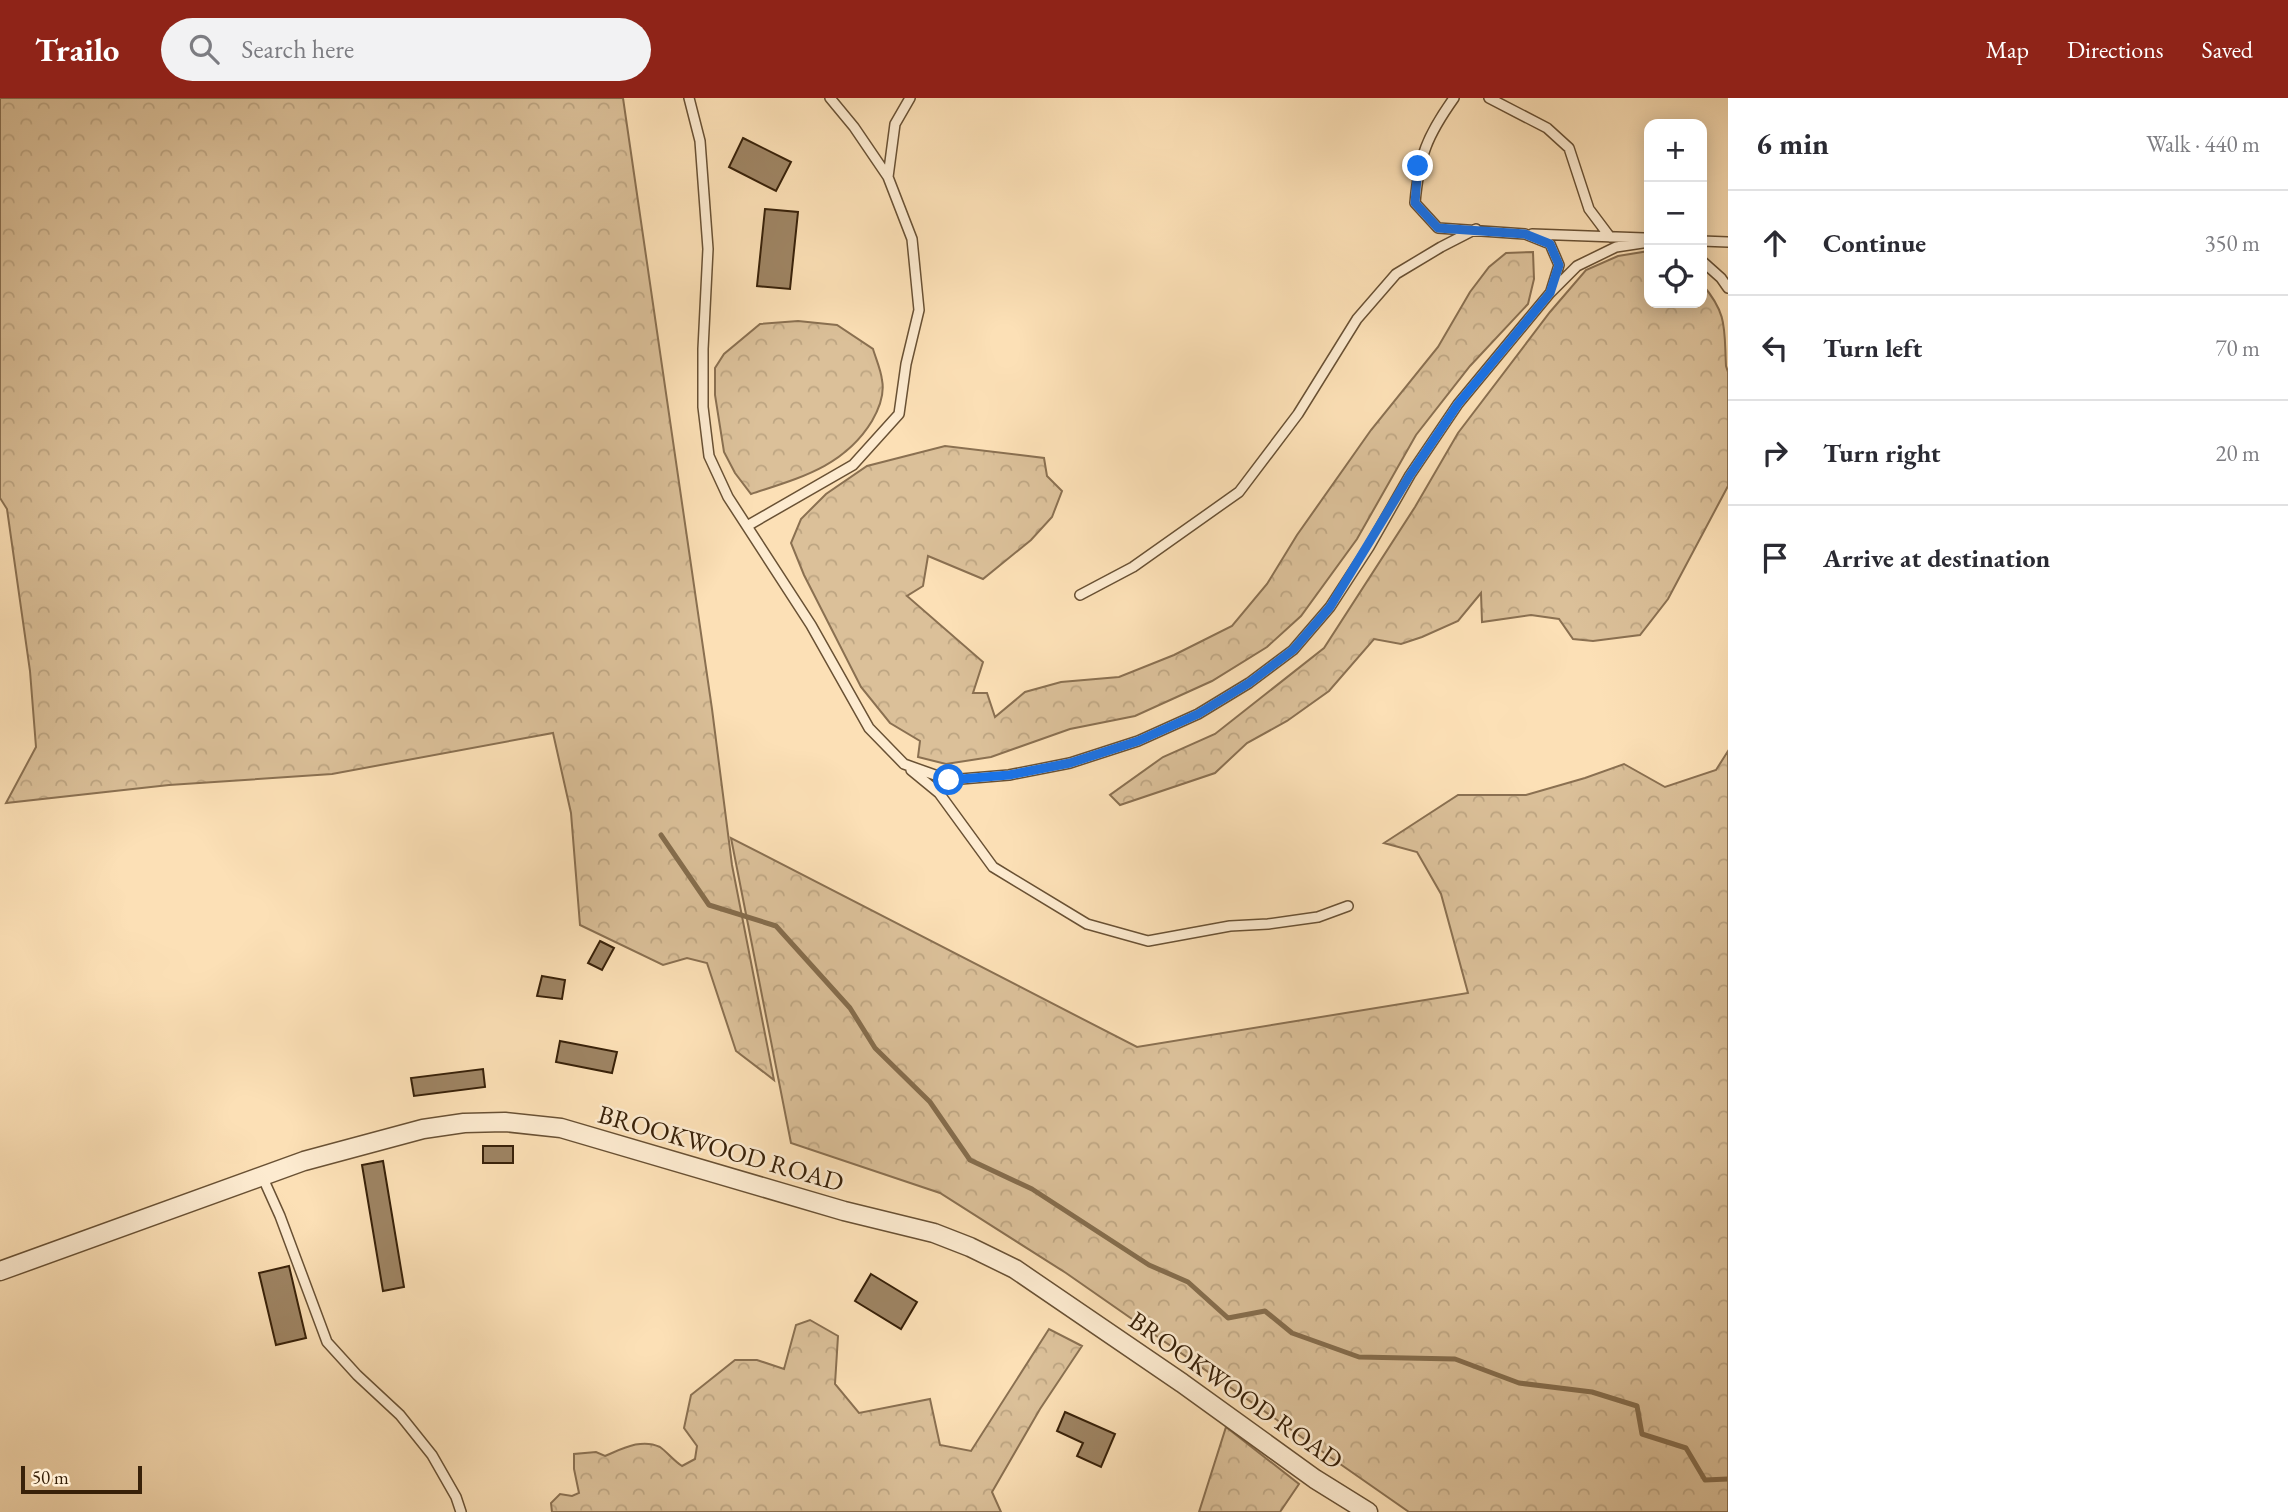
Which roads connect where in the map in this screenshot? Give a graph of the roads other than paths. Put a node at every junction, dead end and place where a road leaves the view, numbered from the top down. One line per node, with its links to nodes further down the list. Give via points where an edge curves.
1 (689, 98): 17 (lane, via 700,141 708,249 703,407 709,456)
2 (830, 98): 6 (lane)
3 (910, 98): 6 (lane, via 895,124)
4 (1454, 98): 7 (lane, via 1434,126 1418,166 1415,203 1438,228)
5 (1489, 98): 9 (lane, via 1547,128 1569,148 1589,209)
6 (888, 177): 17 (lane, via 912,239 919,310 899,414 853,465)
7 (1476, 229): 8 (lane); 18 (lane, via 1396,274 1357,319 1298,414 1239,492 1133,567)
8 (1525, 234): 9 (lane); 16 (lane, via 1550,244 1559,265)
9 (1610, 237): 10 (lane)
10 (1644, 240)
11 (1644, 241): 16 (lane, via 1616,247 1577,266)
12 (1707, 241): 13 (lane)
13 (1728, 242)
14 (1707, 265): 15 (lane)
15 (1728, 288)
16 (1550, 293): 19 (lane, via 1458,404 1330,607 1293,650 1249,683 1198,714 1138,741 1070,763 949,780)
17 (747, 526): 19 (lane, via 811,625 869,728)
18 (1080, 594)
19 (904, 764): 20 (lane, via 939,793 993,867 1087,924 1148,941 1230,926 1318,918)
20 (1348, 906)
21 (262, 1176): 22 (street, BROOKWOOD ROAD); 23 (lane, via 327,1342 400,1415 432,1455); 24 (street, BROOKWOOD ROAD, via 423,1129 505,1122 561,1128 934,1233 1015,1269)
22 (0, 1271)
23 (461, 1512)
24 (1368, 1512)

